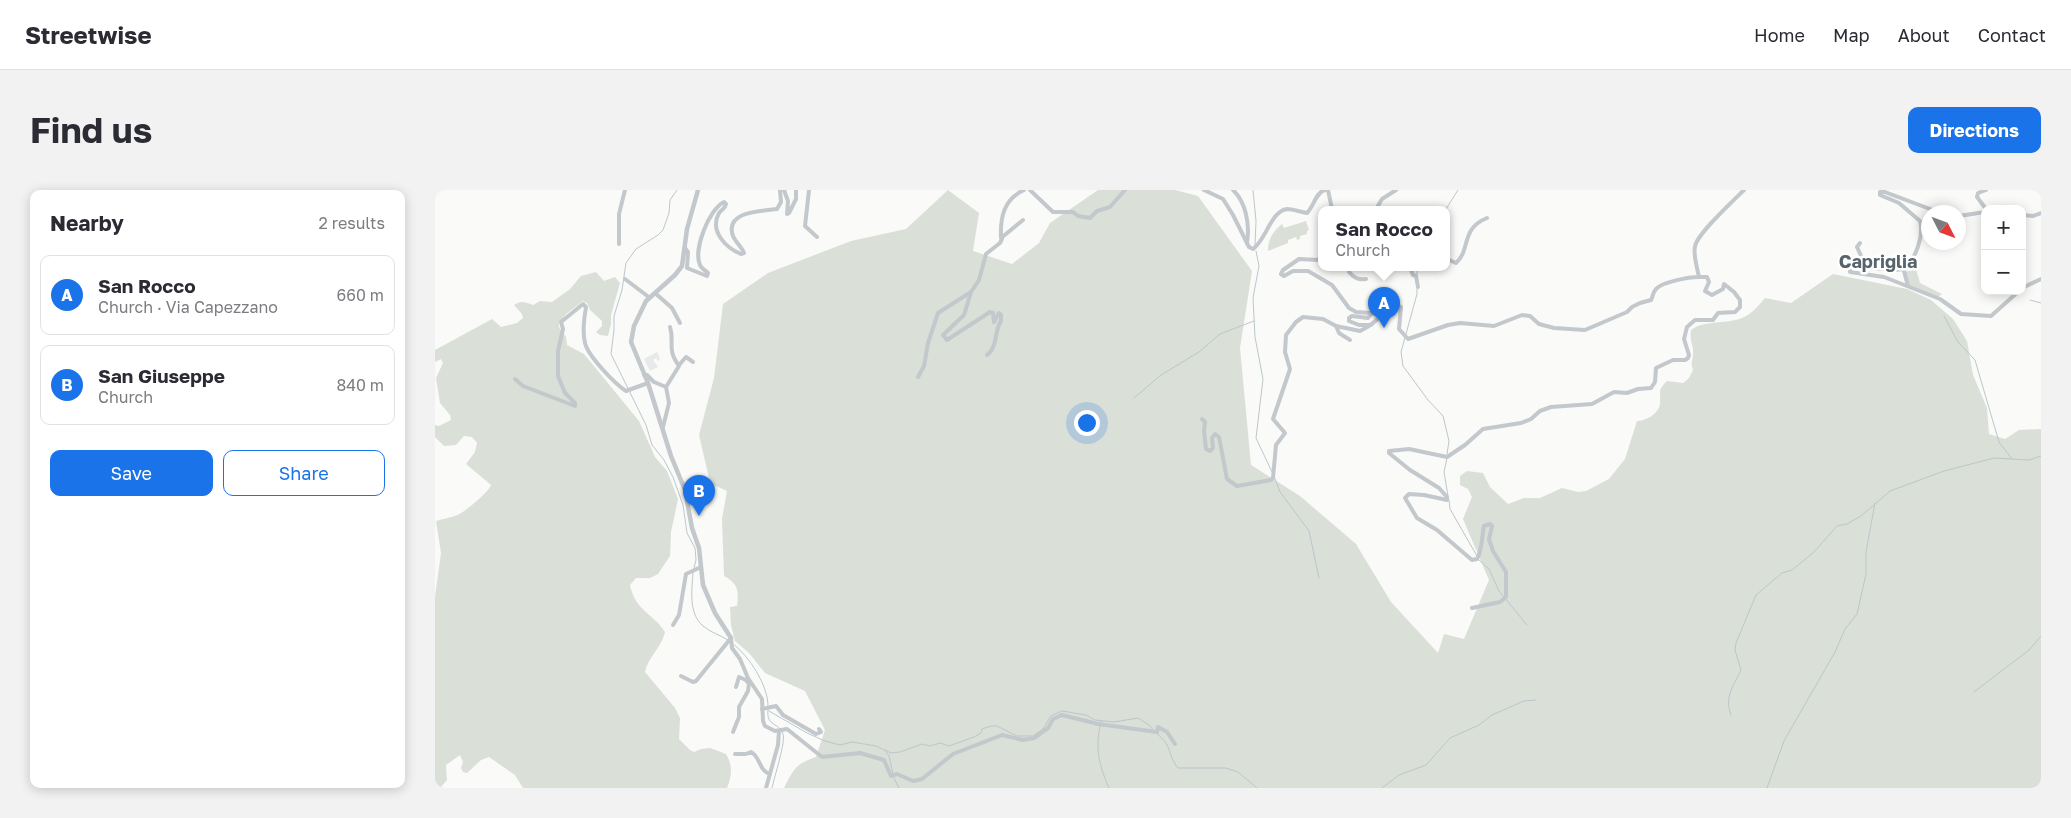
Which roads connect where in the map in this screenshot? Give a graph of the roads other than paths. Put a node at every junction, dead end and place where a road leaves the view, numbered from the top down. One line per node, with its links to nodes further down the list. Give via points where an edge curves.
1 (625, 190): 30 (street, via 619,214)
2 (698, 190): 32 (street)
3 (780, 190): 32 (street, via 781,202 777,209 743,214 733,223 734,239 744,250 741,254 733,251 718,234 718,214 727,204 719,204 705,226 701,242 699,262 707,276 687,268 688,252)
4 (784, 190): 5 (street, via 787,214 796,198)
5 (795, 190)
6 (809, 190): 27 (street, via 805,226)
7 (1024, 190): 28 (street, via 1005,206 1000,228)
8 (1030, 190): 9 (street, via 1053,212 1073,212 1084,218 1110,207)
9 (1125, 190)
10 (1204, 190): 31 (street, via 1223,199)
11 (1233, 190): 31 (street, via 1240,196 1245,209 1249,234)
12 (1326, 190): 19 (street); 31 (street, via 1319,193 1307,212 1283,210 1257,246 1253,249)
13 (1396, 190): 20 (street)
14 (1744, 190): 39 (street, via 1709,224 1696,243)
15 (1986, 190): 18 (street, via 1978,193 1977,197)
16 (1882, 191): 17 (street); 36 (street, via 1881,196 1899,203 1921,227 1912,260)
17 (1921, 205)
18 (1983, 205)
19 (1331, 206)
20 (1378, 206)
21 (1981, 211): 23 (street)
22 (2041, 213): 24 (street)
23 (1966, 214)
24 (2026, 215)
25 (1487, 218): 34 (street, via 1470,232 1460,260 1456,263)
26 (1023, 220): 28 (street)
27 (817, 237)
28 (1002, 238): 46 (street, via 986,254 979,280)
29 (1860, 243): 35 (street, via 1857,247 1862,258)
30 (619, 244)
31 (1247, 244)
32 (685, 248): 47 (street, via 679,270)
33 (1318, 260): 51 (street, via 1298,260 1281,274 1308,271 1331,284 1349,308)
34 (1450, 260)
35 (1856, 267): 36 (street); 43 (street, via 1850,266 1850,272 1884,277)
36 (1905, 269): 43 (street)
37 (1349, 271): 41 (street, via 1358,280)
38 (1412, 271): 45 (street)
39 (1699, 277): 53 (street, via 1683,278 1659,286 1651,300 1585,330 1554,328 1522,315 1494,326 1447,325 1408,339 1399,329 1401,307 1392,304 1384,306 1381,315); 68 (street, via 1707,276 1709,282 1705,291 1712,295 1727,285 1740,300 1740,307 1735,312 1718,313 1713,320 1691,322 1684,333 1689,355 1685,360 1673,360 1656,368 1651,388 1614,392 1591,404 1544,409 1521,423 1480,430 1447,457 1409,449 1389,451 1447,497 1443,500 1409,494 1405,498 1417,518 1437,530 1462,553 1472,560 1477,559 1484,526 1492,526 1489,539 1506,572 1506,597 1500,602)
40 (625, 279): 50 (street)
41 (1366, 279)
42 (2041, 279): 44 (street)
43 (1907, 286): 48 (street, via 1940,299 1961,314 1991,316)
44 (2026, 286)
45 (1419, 287)
46 (971, 292): 57 (street, via 963,316 943,335 947,340 990,312 994,322 999,313 1001,321 993,348); 61 (street, via 937,313 924,366)
47 (655, 293): 50 (street); 52 (street, via 672,308)
48 (2015, 295)
49 (1388, 297): 51 (street)
50 (650, 298): 60 (street, via 631,338)
51 (1371, 314): 53 (street, via 1367,318 1352,316 1349,320 1354,324)
52 (680, 323)
53 (1371, 325): 54 (street, via 1356,331)
54 (1336, 326): 56 (street, via 1339,334); 65 (street, via 1323,318 1303,317 1286,335 1289,369 1273,416 1285,433 1276,445 1271,480 1237,486 1227,479 1219,438 1215,434 1213,448 1210,451 1206,449 1205,422)
55 (670, 327): 59 (street, via 671,349)
56 (1350, 340)
57 (987, 355)
58 (693, 362): 59 (street, via 686,357)
59 (679, 365): 64 (street)
60 (645, 375): 63 (street); 64 (street)
61 (918, 376)
62 (515, 379): 63 (street, via 523,386 575,406 559,381 558,351 561,322 583,304 586,307 585,344 608,375 624,390)
63 (648, 383): 66 (street)
64 (666, 387): 66 (street, via 669,403)
65 (1202, 419)
66 (663, 428): 67 (street, via 685,490 699,548)
67 (698, 567): 69 (street, via 690,570 684,578 679,615); 70 (street, via 708,597)
68 (1472, 608)
69 (673, 625)
70 (731, 638): 71 (street, via 696,682); 72 (street, via 732,648)
71 (681, 676)
72 (747, 679): 73 (street, via 739,677); 74 (street, via 762,699); 77 (street, via 748,691 739,707)
73 (736, 687)
74 (763, 709): 75 (street, via 776,706 783,715 816,734 821,732); 76 (street, via 765,726)
75 (819, 729)
76 (780, 731): 78 (street, via 787,729 822,757 860,753 886,762 889,775 897,774 917,781 933,773 953,754 1002,735 1023,740 1034,738 1048,728 1053,719 1062,715 1155,732 1158,727); 80 (street)
77 (733, 732)
78 (1175, 744)
79 (735, 754): 80 (street, via 755,754 763,770)
80 (770, 774): 81 (street)
81 (766, 788)

